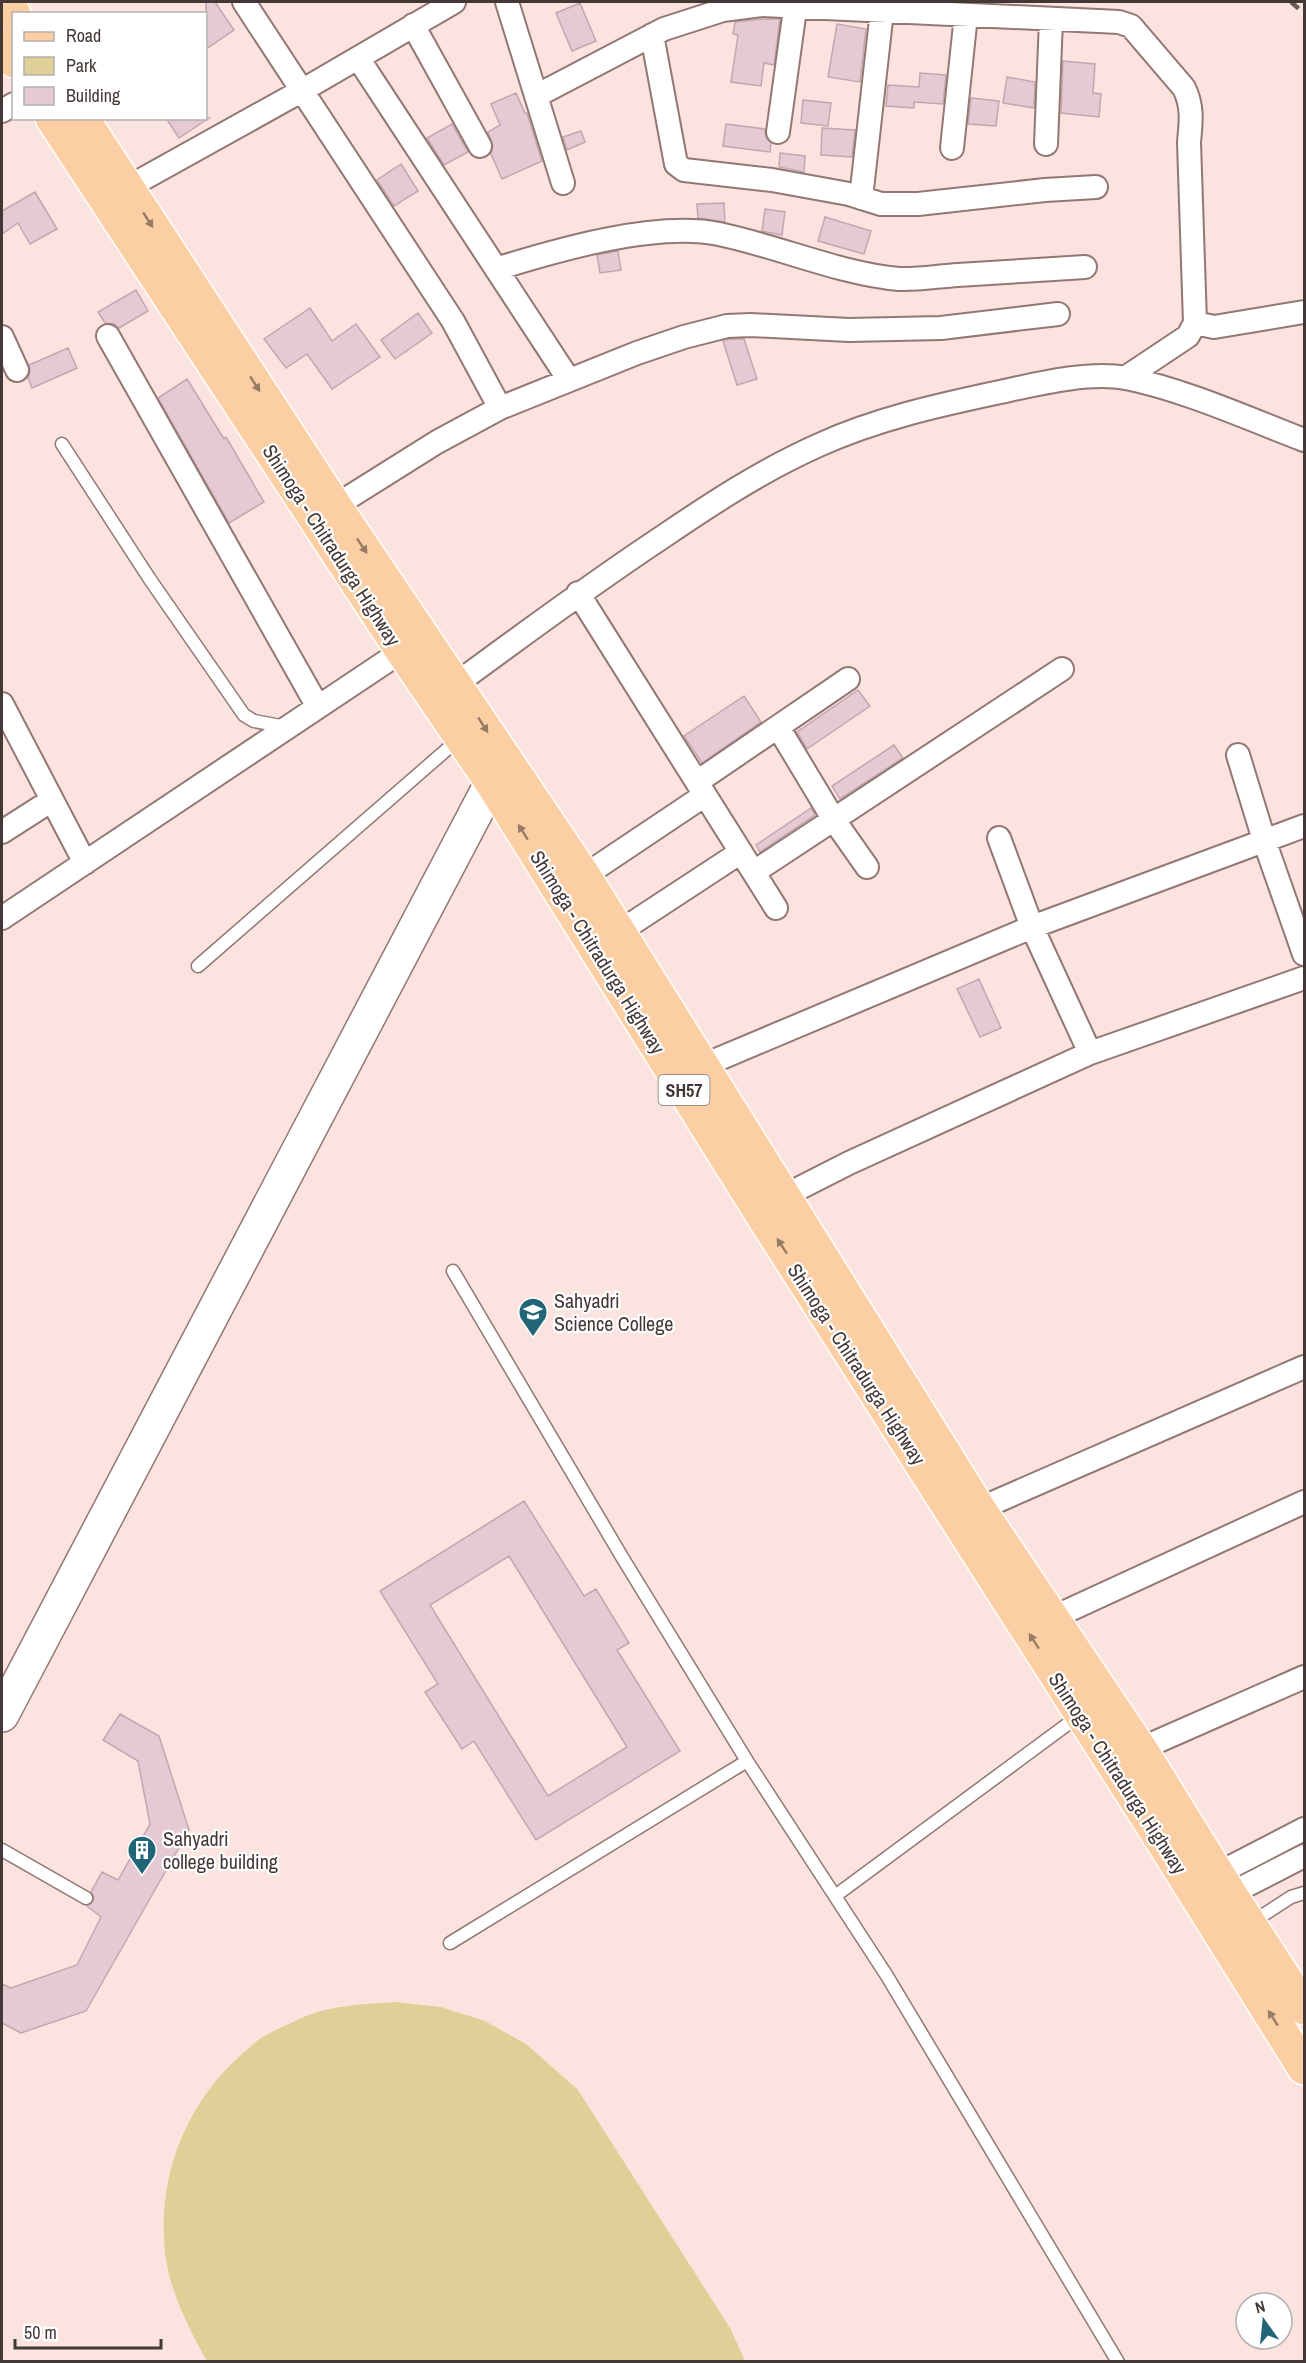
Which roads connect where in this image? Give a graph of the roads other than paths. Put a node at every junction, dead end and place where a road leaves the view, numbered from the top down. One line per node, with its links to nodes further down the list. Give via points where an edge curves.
1 (244, 2): 13 (street)
2 (454, 2): 6 (street)
3 (507, 2): 14 (street)
4 (796, 4): 5 (street); 9 (street, via 723,10 694,17); 17 (street)
5 (883, 6): 7 (street); 24 (street)
6 (417, 15): 11 (street); 19 (street)
7 (966, 15): 8 (street); 20 (street)
8 (1051, 20): 18 (street); 29 (street, via 1119,22 1131,26 1190,100)
9 (652, 35): 14 (street); 24 (street, via 676,164 680,168 772,180)
10 (2, 44): 12 (main road)
11 (357, 58): 13 (street); 26 (street)
12 (12, 59)
13 (303, 90): 23 (street); 35 (street, via 453,321)
14 (536, 96): 21 (street)
15 (54, 120): 23 (main road, Shimoga - Chitradurga Highway / SH57)
16 (83, 120): 23 (main road, Shimoga - Chitradurga Highway / SH57)
17 (777, 132)
18 (1046, 144)
19 (480, 146)
20 (952, 148)
21 (563, 183)
22 (1096, 187): 24 (street, via 918,204 881,204)
23 (117, 194): 38 (main road, Shimoga - Chitradurga Highway / SH57, one-way to 38); 40 (main road, Shimoga - Chitradurga Highway / SH57)
24 (861, 198)
25 (1085, 267): 26 (street, via 901,279 716,233 671,231 577,247)
26 (496, 269): 34 (street)
27 (1305, 312): 29 (street, via 1214,327)
28 (1058, 314): 34 (street, via 941,328 727,326)
29 (1195, 323): 33 (street, via 1188,336)
30 (108, 336): 45 (street)
31 (2, 338): 32 (street)
32 (17, 370)
33 (1125, 378): 36 (street, via 1200,400); 39 (street, via 1094,377 1033,384 954,401 819,444 749,480)
34 (569, 380): 35 (street)
35 (500, 408): 38 (street)
36 (1305, 440)
37 (62, 444): 46 (lane, via 244,715 254,721)
38 (335, 506): 43 (main road, Shimoga - Chitradurga Highway / SH57, one-way to 43)
39 (578, 593): 43 (street); 51 (street)
40 (402, 651): 45 (street); 48 (main road, Shimoga - Chitradurga Highway / SH57)
41 (1062, 669): 53 (street)
42 (848, 679): 47 (street)
43 (456, 684): 50 (main road, Shimoga - Chitradurga Highway / SH57, one-way to 50)
44 (2, 704): 52 (street)
45 (318, 707): 46 (street)
46 (288, 727): 59 (street)
47 (778, 727): 51 (street); 53 (street)
48 (461, 737): 50 (main road, Shimoga - Chitradurga Highway / SH57); 68 (lane)
49 (1238, 755): 57 (street)
50 (499, 770): 62 (main road, Shimoga - Chitradurga Highway / SH57); 79 (main road, Shimoga - Chitradurga Highway / SH57, one-way to 50, via 764,1218); 80 (street)
51 (701, 788): 58 (street); 62 (street)
52 (52, 800): 55 (street); 59 (street)
53 (834, 820): 60 (street); 61 (street)
54 (1305, 826): 57 (street)
55 (2, 832)
56 (999, 838): 65 (street)
57 (1264, 840): 65 (street); 67 (street)
58 (741, 852): 61 (street); 66 (street)
59 (86, 863): 64 (street)
60 (867, 867)
61 (754, 872): 63 (street)
62 (584, 876): 66 (main road, Shimoga - Chitradurga Highway / SH57)
63 (776, 908)
64 (2, 918)
65 (1032, 927): 70 (street); 71 (street)
66 (619, 932): 71 (main road, Shimoga - Chitradurga Highway / SH57)
67 (1305, 954)
68 (198, 966)
69 (1305, 978): 70 (street)
70 (1090, 1053): 72 (street)
71 (702, 1066): 72 (main road, Shimoga - Chitradurga Highway / SH57)
72 (784, 1196): 76 (main road, Shimoga - Chitradurga Highway / SH57)
73 (453, 1271): 82 (lane)
74 (1305, 1367): 76 (street)
75 (1305, 1502): 77 (street)
76 (979, 1509): 77 (main road, Shimoga - Chitradurga Highway / SH57)
77 (1052, 1618): 81 (main road, Shimoga - Chitradurga Highway / SH57)
78 (1305, 1677): 81 (street)
79 (1081, 1714): 81 (main road, Shimoga - Chitradurga Highway / SH57); 88 (lane)
80 (2, 1715)
81 (1126, 1756): 86 (main road, Shimoga - Chitradurga Highway / SH57); 93 (main road, Shimoga - Chitradurga Highway / SH57, one-way to 81)
82 (747, 1761): 88 (lane); 91 (lane)
83 (1305, 1829): 86 (street)
84 (2, 1850): 89 (lane)
85 (1305, 1856): 86 (street)
86 (1223, 1884): 90 (main road, Shimoga - Chitradurga Highway / SH57)
87 (1305, 1893): 90 (lane, via 1291,1897)
88 (835, 1896): 94 (lane)
89 (86, 1898)
90 (1251, 1924): 92 (main road, Shimoga - Chitradurga Highway / SH57)
91 (450, 1943)
92 (1305, 2008)
93 (1305, 2068)
94 (1118, 2361)

